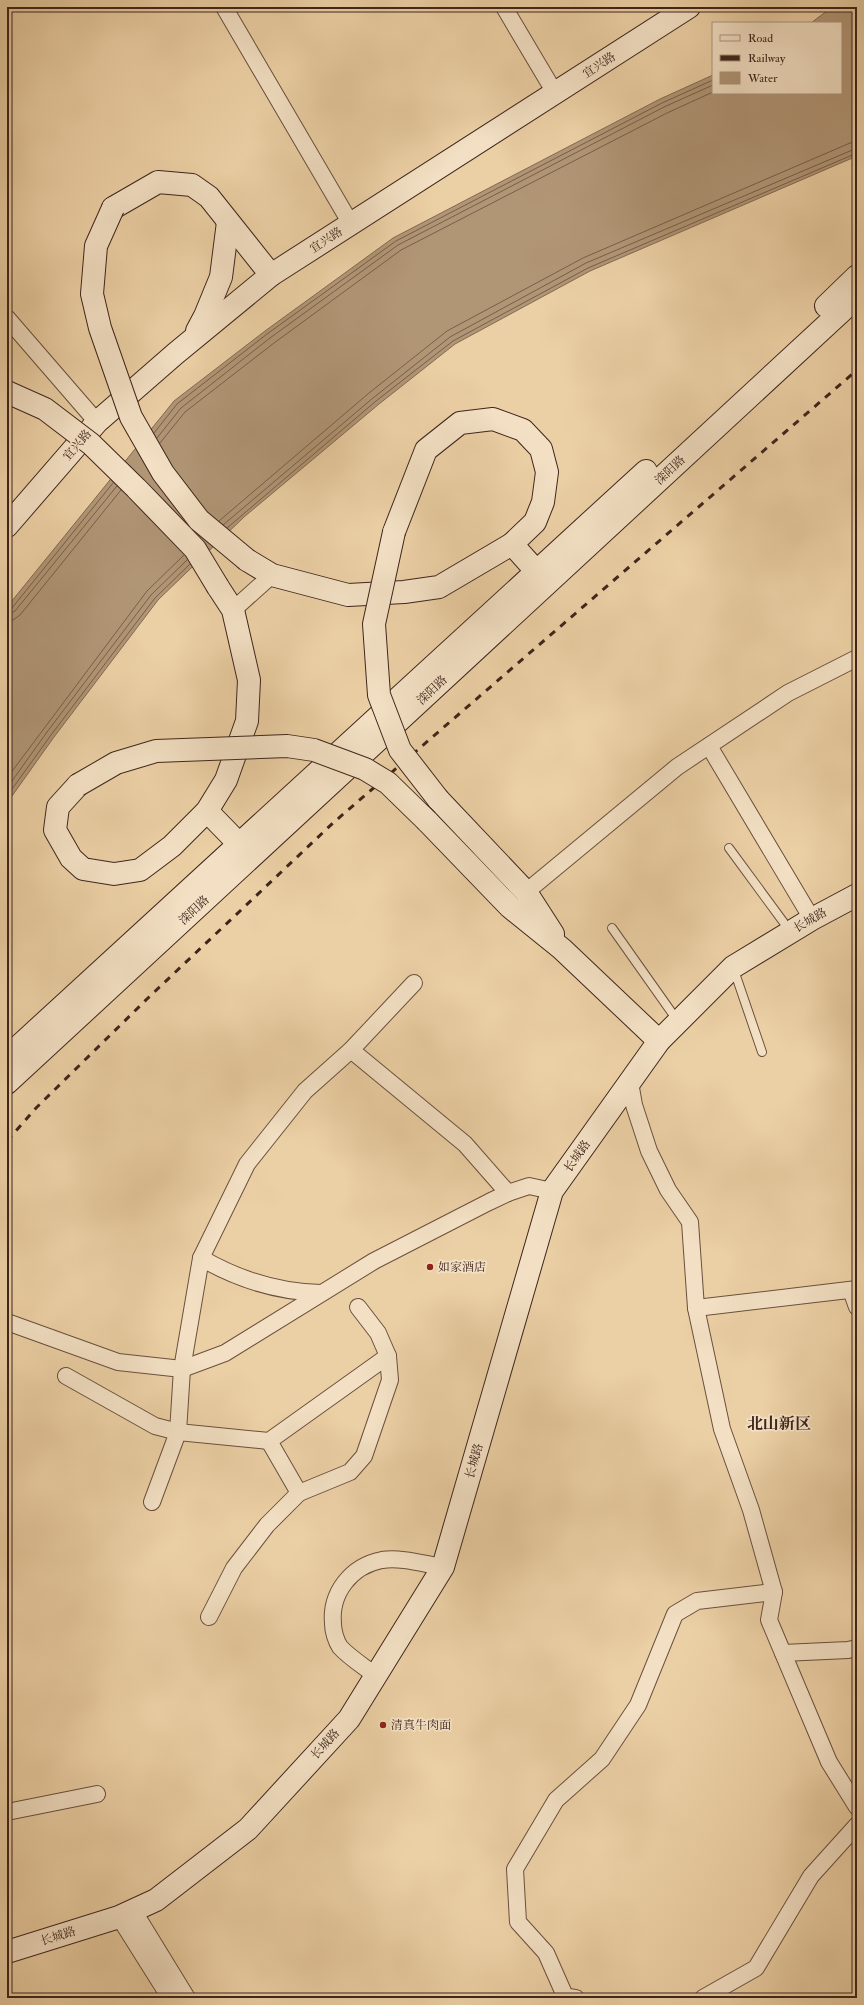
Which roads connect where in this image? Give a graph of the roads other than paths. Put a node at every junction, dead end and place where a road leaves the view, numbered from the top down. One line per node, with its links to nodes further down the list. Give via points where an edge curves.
1 (224, 7): 6 (street)
2 (504, 7): 4 (street)
3 (689, 7): 4 (street, 宜兴路)
4 (555, 93): 6 (street, 宜兴路)
5 (228, 222): 7 (street); 11 (street, via 221,277); 17 (street, bridge, via 209,197 192,185 158,182 112,208 96,246 92,294 100,328 131,417 163,473 199,520 247,560)
6 (351, 224): 7 (street, 宜兴路)
7 (271, 275): 11 (street, 宜兴路)
8 (857, 276): 16 (street, 滦阳路)
9 (857, 297): 38 (street, 滦阳路)
10 (7, 318): 13 (street)
11 (192, 340): 13 (street, 宜兴路)
12 (7, 392): 18 (street, bridge, via 45,409 91,444 195,549)
13 (97, 422): 14 (street, 宜兴路)
14 (7, 526)
15 (512, 544): 16 (street); 17 (street, via 439,587 404,592 348,594); 24 (street, bridge, via 535,522 543,502 547,472 541,449 523,430 493,418 460,423 426,450 394,532 374,624 379,695 400,750 438,799)
16 (537, 572): 22 (street, 滦阳路)
17 (272, 575): 18 (street)
18 (233, 610): 21 (street, via 249,680 248,721 226,780)
19 (857, 658): 20 (street, via 788,693)
20 (709, 746): 24 (street, via 677,767); 26 (street)
21 (207, 811): 22 (street); 29 (street, bridge, via 172,846 140,870 114,874 83,869 71,858 55,830 58,807 78,785 116,763 156,751 287,746 314,750 365,768 388,783 510,907)
22 (240, 845): 36 (street, 滦阳路)
23 (729, 848): 28 (lane)
24 (526, 892): 29 (street)
25 (857, 895): 26 (street, 长城路)
26 (812, 918): 28 (street, 长城路)
27 (612, 928): 32 (lane)
28 (790, 932): 30 (street, 长城路)
29 (562, 949): 33 (street)
30 (733, 967): 32 (street, 长城路); 35 (lane)
31 (414, 983): 34 (street)
32 (678, 1021): 33 (street, 长城路)
33 (659, 1042): 37 (street, 长城路)
34 (351, 1050): 40 (street, via 464,1144); 41 (street, via 305,1091 247,1164)
35 (762, 1052)
36 (7, 1057)
37 (630, 1082): 39 (street, 长城路); 46 (street, via 634,1105 649,1151 668,1190 690,1222)
38 (7, 1083)
39 (552, 1191): 40 (street, via 529,1186); 55 (street, 长城路)
40 (508, 1193): 43 (street, via 374,1261)
41 (201, 1258): 43 (street, via 253,1283 287,1291); 49 (street)
42 (854, 1290): 45 (street); 46 (street)
43 (321, 1293): 49 (street, via 225,1353)
44 (358, 1307): 48 (street, via 378,1334)
45 (857, 1307)
46 (696, 1308): 56 (street, via 722,1429 751,1510)
47 (7, 1322): 49 (street, via 118,1362)
48 (388, 1356): 52 (street); 53 (street, via 390,1380 364,1456 350,1472)
49 (182, 1369): 51 (street)
50 (66, 1376): 51 (street, via 155,1426)
51 (178, 1432): 52 (street); 54 (street)
52 (270, 1441): 53 (street)
53 (299, 1493): 57 (street, via 267,1525 234,1568)
54 (152, 1502)
55 (443, 1567): 60 (street, 长城路); 60 (street, via 383,1560 373,1562 355,1572 341,1587 336,1596 332,1617 335,1637 340,1646)
56 (774, 1592): 59 (street, via 769,1620); 69 (street, via 697,1601 675,1614 638,1705 602,1759 556,1800 515,1869 518,1922 546,1953 565,1996)
57 (209, 1617)
58 (857, 1648): 59 (street)
59 (783, 1653): 62 (street, via 829,1762)
60 (376, 1676): 65 (street, 长城路, via 349,1718 248,1830 156,1900)
61 (97, 1794): 63 (street)
62 (857, 1808)
63 (7, 1812)
64 (857, 1825): 70 (street, via 810,1876 756,1968)
65 (126, 1914): 66 (street, 长城路); 67 (street); 68 (street)
66 (7, 1952)
67 (170, 1998)
68 (187, 1998)
69 (576, 1998)
70 (703, 1998)

